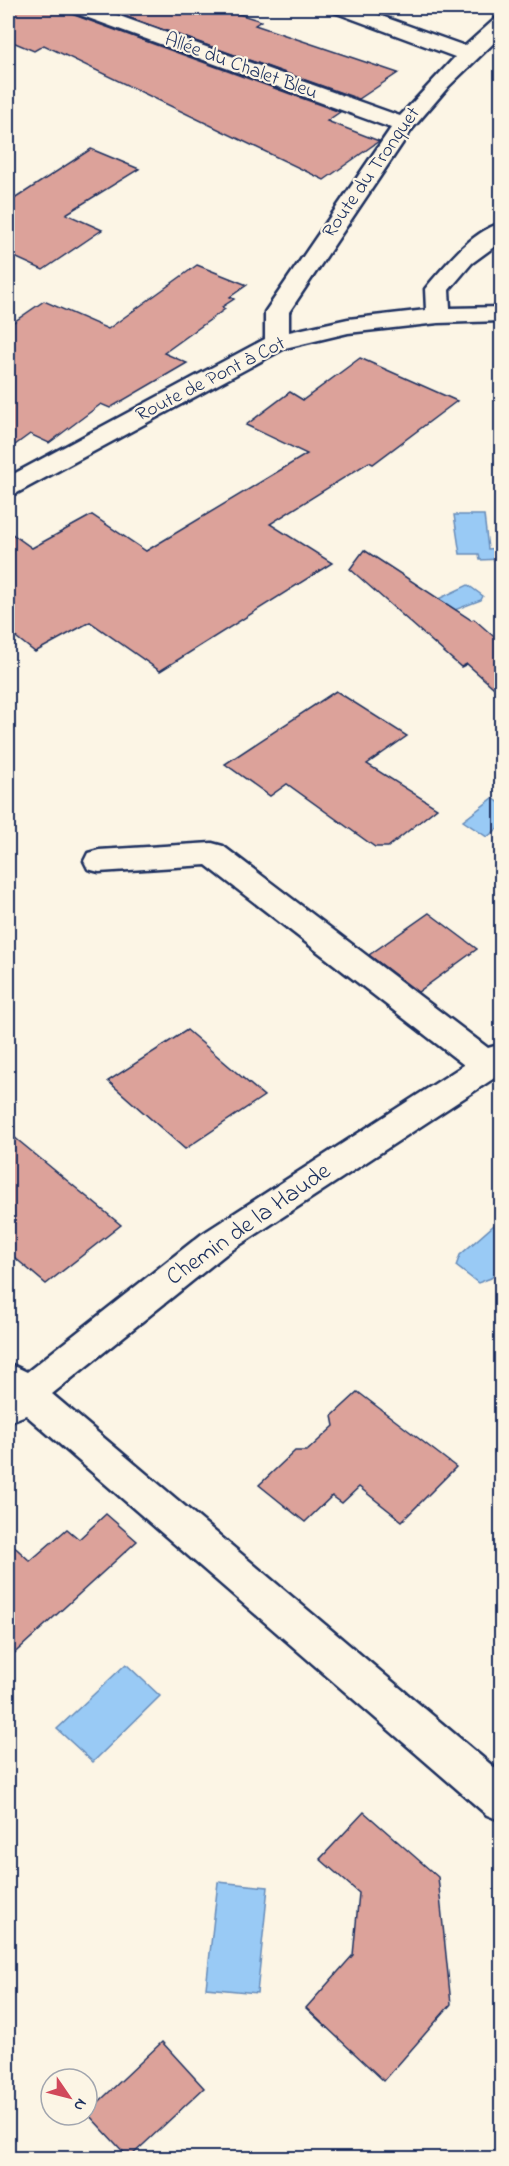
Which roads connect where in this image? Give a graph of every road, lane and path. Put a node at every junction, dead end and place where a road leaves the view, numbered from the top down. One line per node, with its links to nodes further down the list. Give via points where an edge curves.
1 (79, 8): 5 (street, Allée du Chalet Bleu)
2 (341, 8): 4 (street)
3 (501, 23): 4 (street, Route du Tronquet)
4 (470, 55): 5 (street, Route du Tronquet, via 441,81)
5 (404, 125): 9 (street, Route du Tronquet, via 277,312)
6 (501, 230): 8 (street, via 464,258 437,289)
7 (501, 314): 8 (street, Route de Pont à Cot)
8 (438, 316): 9 (street, Route de Pont à Cot, via 348,326)
9 (277, 342): 10 (street, Route de Pont à Cot)
10 (8, 488)
11 (99, 861): 12 (street, via 212,854)
12 (494, 1060): 13 (street, Chemin de la Haude, via 214,1244)
13 (13, 1393): 14 (street)
14 (501, 1801)

